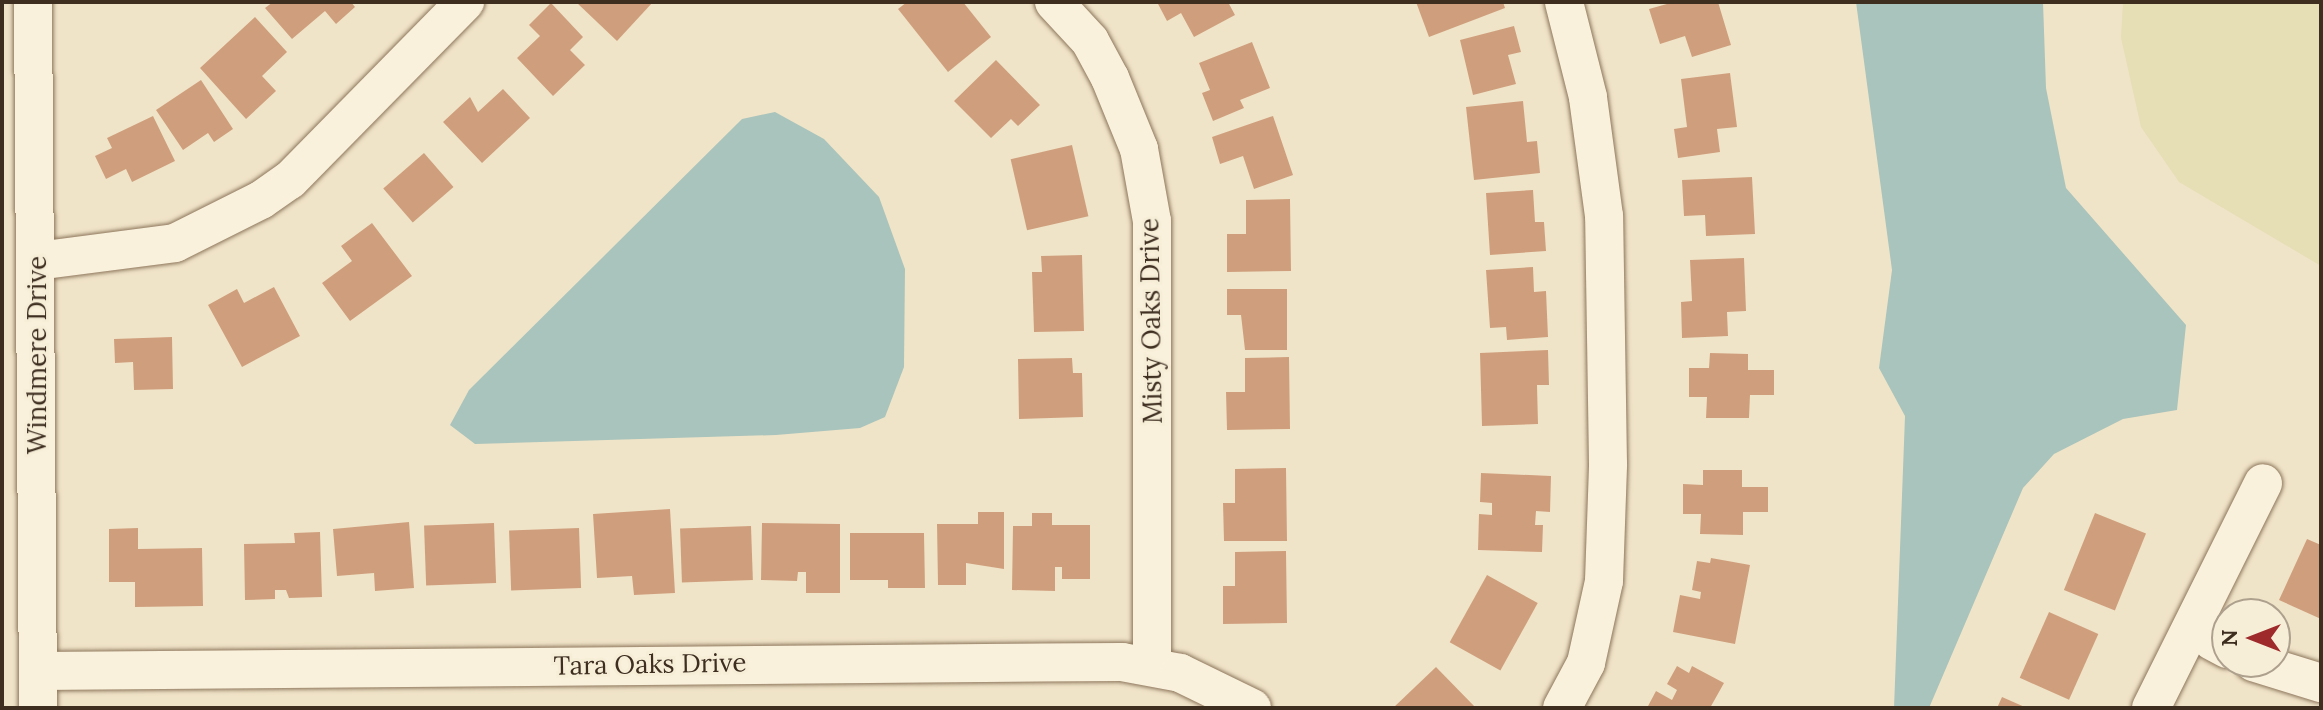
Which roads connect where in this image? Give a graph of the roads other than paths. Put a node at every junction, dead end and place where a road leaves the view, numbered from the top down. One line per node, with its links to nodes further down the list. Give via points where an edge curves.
1 (33, 2): 5 (street, Windmere Drive)
2 (465, 2): 5 (street, via 290,180 261,200 175,243)
3 (1054, 2): 7 (street, Misty Oaks Drive, via 1090,41 1110,78 1139,149 1152,221)
4 (1564, 2): 13 (street, via 1588,97 1604,216 1608,464 1604,581 1586,663)
5 (37, 261): 8 (street, Windmere Drive)
6 (2263, 483): 14 (street)
7 (1152, 666): 8 (street, Tara Oaks Drive, via 1027,660); 12 (street, Tara Oaks Drive, via 1180,673)
8 (39, 671): 11 (street, Windmere Drive)
9 (2291, 674): 10 (street)
10 (2321, 683)
11 (38, 708)
12 (1252, 708)
13 (1562, 708)
14 (2151, 708)

